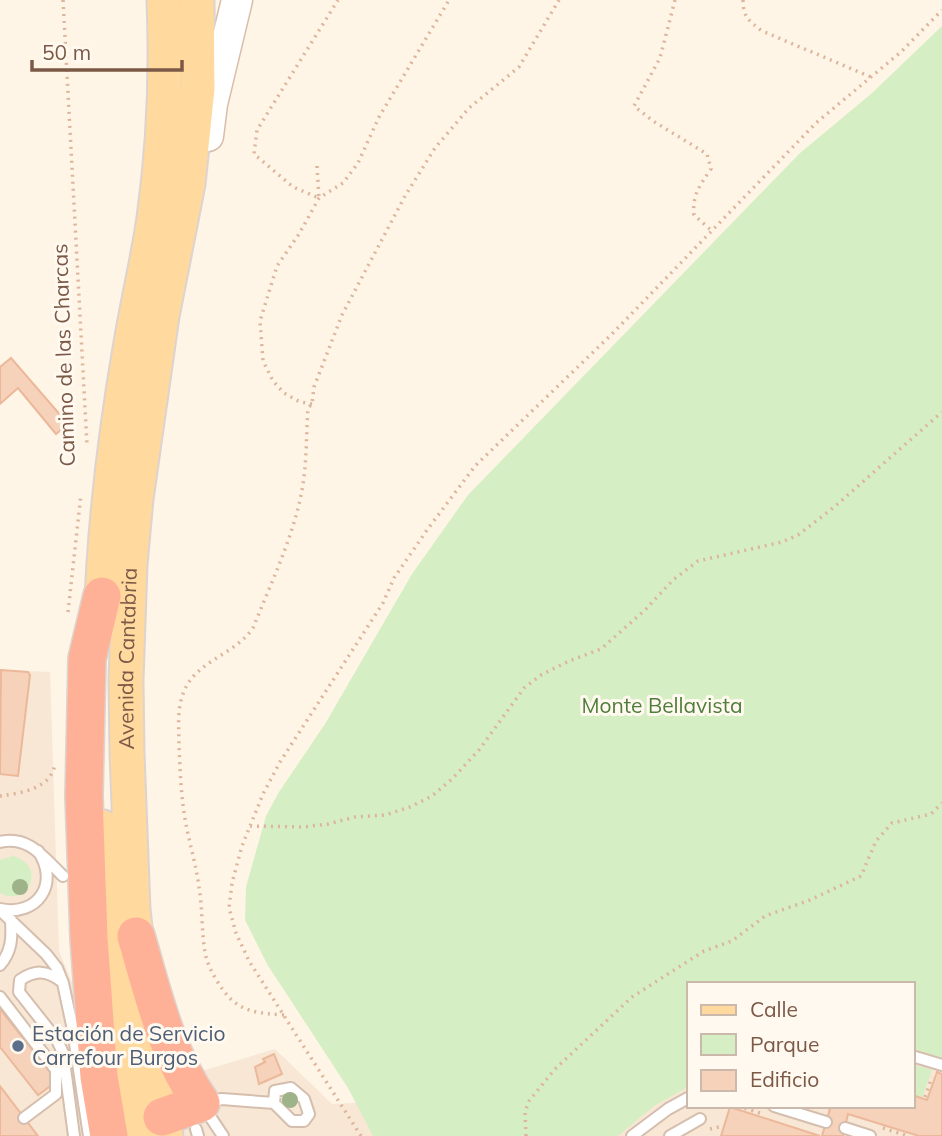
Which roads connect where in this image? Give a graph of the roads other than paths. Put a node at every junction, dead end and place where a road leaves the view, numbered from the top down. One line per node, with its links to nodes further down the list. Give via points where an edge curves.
1 (164, 0): 5 (main road, Avenida Cantabria, via 165,85 154,218 118,426)
2 (197, 0): 4 (main road, Avenida Cantabria, via 198,88)
3 (237, 0): 4 (street, via 212,104 205,158)
4 (188, 184): 11 (main road, Avenida Cantabria, via 148,406 130,564 127,753)
5 (102, 596): 23 (main road, Avenida Cantabria, via 106,893 118,1006); 27 (highway, via 87,659 84,796 99,1077)
6 (0, 842): 7 (lane, via 19,841)
7 (38, 851): 8 (lane); 9 (lane, via 47,873 42,895 23,910)
8 (63, 876)
9 (0, 909): 10 (lane)
10 (11, 920): 12 (lane, via 10,949); 13 (lane, via 46,954)
11 (136, 936): 23 (highway, via 165,1037 190,1087)
12 (0, 965)
13 (64, 983): 25 (lane, via 51,974 30,974 20,980 19,992 63,1053); 26 (lane)
14 (0, 997): 20 (lane, via 56,1070 55,1094)
15 (914, 1057): 16 (lane)
16 (938, 1068)
17 (687, 1099): 29 (lane)
18 (274, 1103): 23 (lane, via 222,1099)
19 (780, 1108): 22 (lane)
20 (24, 1118)
21 (700, 1119): 30 (lane)
22 (826, 1122)
23 (177, 1126): 28 (lane)
24 (845, 1128): 31 (lane)
25 (74, 1136)
26 (89, 1136)
27 (109, 1136)
28 (223, 1136)
29 (632, 1136)
30 (670, 1136)
31 (870, 1136)

